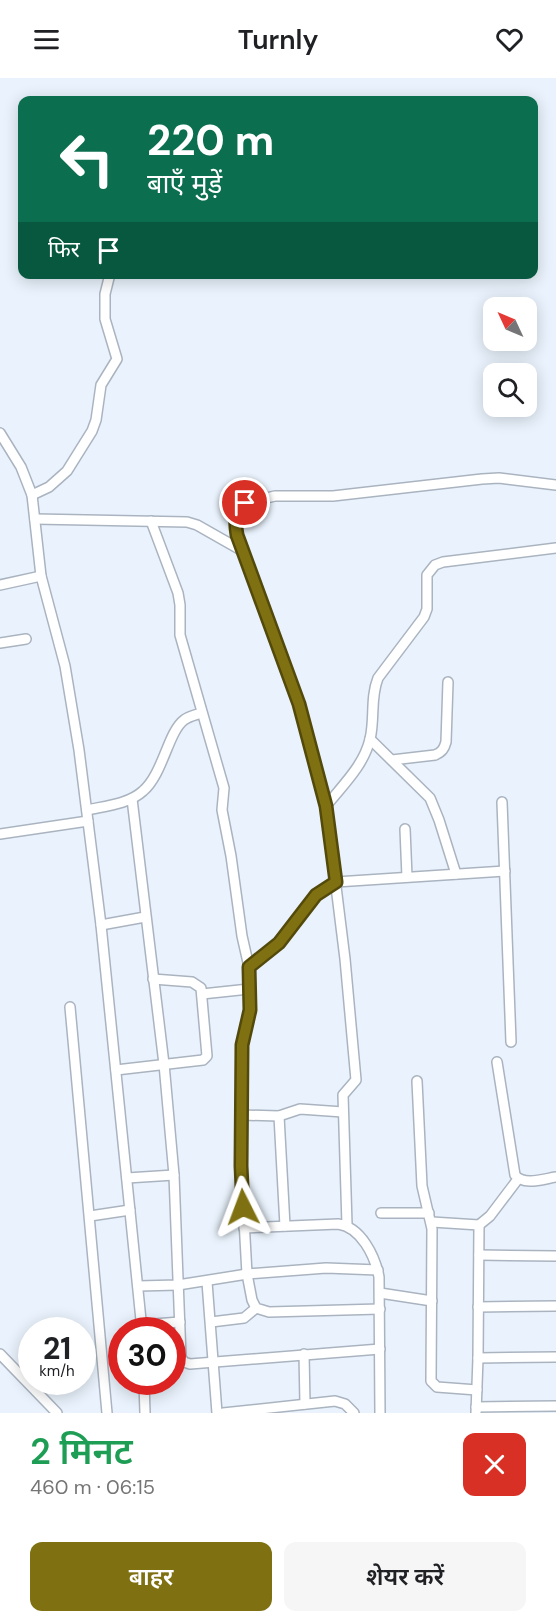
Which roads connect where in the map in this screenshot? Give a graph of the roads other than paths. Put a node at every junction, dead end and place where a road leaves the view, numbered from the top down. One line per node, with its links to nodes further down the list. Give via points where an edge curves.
1 (109, 279): 4 (street, via 105,319 117,359 101,385 96,420 67,471 49,487)
2 (0, 433): 4 (street, via 21,467)
3 (556, 485): 8 (street, via 499,478 333,496 265,498 245,503 237,514 235,525)
4 (32, 495): 5 (street)
5 (35, 519): 6 (street); 9 (street)
6 (151, 521): 8 (street, via 197,525); 14 (street, via 178,593 180,635)
7 (556, 548): 15 (street, via 443,562 429,570 424,617 374,687)
8 (241, 550): 19 (street, via 293,685)
9 (41, 576): 10 (street); 20 (street, via 65,666)
10 (0, 585)
11 (26, 639): 12 (street)
12 (0, 643)
13 (448, 682): 16 (street, via 445,747 435,754)
14 (201, 713): 17 (street, via 180,724 152,783); 30 (street, via 224,788 222,810)
15 (370, 739): 16 (street); 19 (street, via 360,765)
16 (392, 760): 25 (street, via 430,798)
17 (132, 799): 20 (street); 28 (street)
18 (502, 802): 24 (street)
19 (326, 806): 27 (street)
20 (87, 810): 21 (street)
21 (88, 821): 23 (street); 29 (street)
22 (405, 829): 26 (street)
23 (0, 834)
24 (505, 872): 25 (street); 35 (street)
25 (456, 874): 26 (street)
26 (407, 877): 27 (street)
27 (336, 882): 30 (street, via 316,895 279,943); 40 (street, via 356,1080 344,1092)
28 (145, 917): 29 (street); 31 (street)
29 (101, 925): 38 (street)
30 (249, 967): 32 (street)
31 (153, 979): 33 (street, via 192,982 201,988); 37 (street)
32 (249, 989): 33 (street); 41 (street, via 250,1010 242,1045)
33 (202, 994): 37 (street, via 207,1056 203,1060)
34 (70, 1007): 49 (street)
35 (511, 1042)
36 (497, 1062): 46 (street, via 513,1170)
37 (164, 1064): 38 (street); 43 (street)
38 (116, 1070): 45 (street)
39 (417, 1081): 50 (street, via 422,1186)
40 (343, 1112): 42 (street, via 300,1109); 51 (street)
41 (242, 1115): 42 (street); 54 (street)
42 (279, 1116): 53 (street)
43 (174, 1175): 45 (street); 60 (street)
44 (556, 1177): 46 (street)
45 (127, 1178): 47 (street)
46 (518, 1179): 52 (street)
47 (130, 1210): 49 (street); 61 (street)
48 (381, 1213): 50 (street)
49 (90, 1216): 84 (street)
50 (430, 1217): 52 (street); 63 (street)
51 (347, 1225): 53 (street); 57 (street, via 361,1237)
52 (479, 1225): 55 (street)
53 (285, 1226): 54 (street)
54 (244, 1228): 58 (street)
55 (479, 1255): 56 (street); 65 (street)
56 (556, 1256)
57 (378, 1270): 58 (street, via 326,1268); 62 (street)
58 (247, 1274): 59 (street); 66 (street)
59 (207, 1282): 60 (street); 70 (street)
60 (178, 1285): 61 (street); 69 (street)
61 (138, 1286): 68 (street)
62 (380, 1293): 63 (street); 67 (street)
63 (432, 1301): 78 (street, via 431,1381 437,1388)
64 (556, 1306): 65 (street)
65 (478, 1307): 75 (street)
66 (256, 1308): 67 (street, via 269,1312); 70 (street, via 244,1318)
67 (380, 1309): 71 (street)
68 (141, 1317)
69 (180, 1317)
70 (211, 1322): 76 (street)
71 (380, 1349): 73 (street); 89 (street)
72 (0, 1353): 83 (street)
73 (304, 1354): 76 (street); 80 (street)
74 (556, 1357): 75 (street)
75 (478, 1358): 78 (street)
76 (214, 1361): 77 (street); 86 (street)
77 (186, 1363)
78 (477, 1390): 82 (street)
79 (144, 1395): 85 (street)
80 (305, 1404): 87 (street); 88 (street, via 340,1401)
81 (556, 1406): 82 (street)
82 (476, 1410)
83 (57, 1413)
84 (107, 1413)
85 (145, 1413)
86 (217, 1413)
87 (223, 1413)
88 (354, 1413)
89 (380, 1413)

